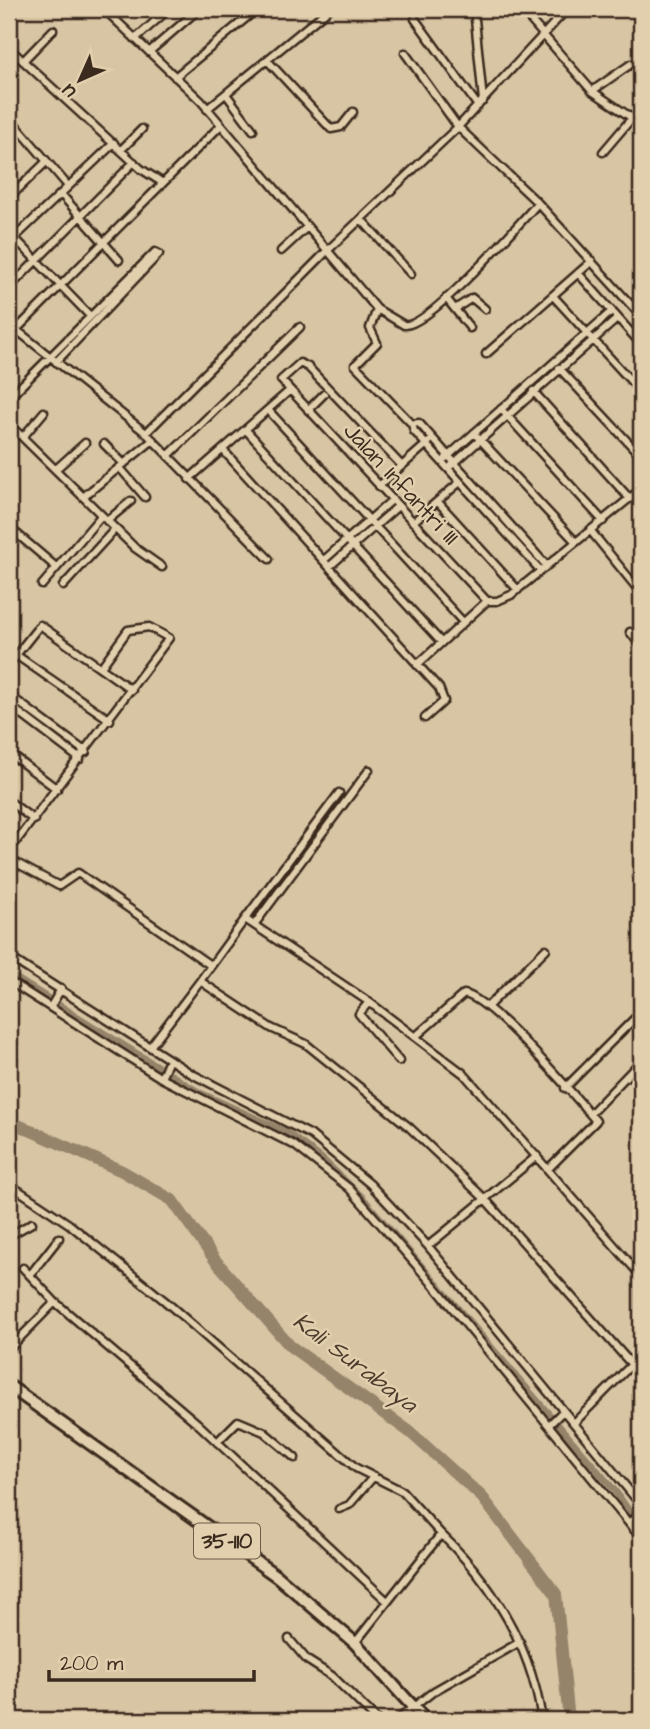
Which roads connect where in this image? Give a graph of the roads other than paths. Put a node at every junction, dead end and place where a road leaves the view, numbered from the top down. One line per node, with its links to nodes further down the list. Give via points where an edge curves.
1 (104, 9): 10 (street)
2 (118, 9): 10 (street)
3 (169, 9): 14 (street)
4 (199, 9): 16 (street)
5 (257, 9): 21 (street)
6 (329, 9): 19 (street)
7 (474, 9): 24 (street)
8 (521, 9): 13 (street)
9 (567, 9): 13 (street)
10 (111, 15): 14 (street)
11 (415, 19): 24 (street)
12 (53, 30): 18 (street)
13 (545, 34): 22 (street); 24 (street)
14 (135, 38): 16 (street)
15 (9, 48): 18 (street)
16 (149, 52): 21 (street)
17 (405, 53): 31 (street)
18 (23, 61): 34 (street)
19 (267, 61): 23 (street); 26 (street, via 331,129 341,127)
20 (631, 64): 22 (street)
21 (175, 77): 25 (street)
22 (592, 91): 28 (street)
23 (226, 94): 25 (street); 33 (street)
24 (481, 104): 31 (street)
25 (207, 109): 30 (street)
26 (353, 112)
27 (9, 117): 37 (street)
28 (632, 118): 29 (street); 36 (street)
29 (641, 124)
30 (220, 126): 39 (street); 46 (street)
31 (458, 127): 43 (street); 45 (street)
32 (142, 129): 35 (street)
33 (254, 130)
34 (114, 143): 35 (street); 40 (street)
35 (121, 150): 38 (street)
36 (603, 152)
37 (46, 162): 40 (street); 42 (street)
38 (134, 162): 39 (street); 44 (street)
39 (163, 183): 48 (street)
40 (68, 187): 41 (street)
41 (61, 194): 44 (street); 47 (street)
42 (9, 198)
43 (538, 203): 53 (street); 59 (street)
44 (80, 217): 48 (street); 52 (street)
45 (360, 219): 50 (street); 55 (street)
46 (306, 229): 49 (street); 50 (street)
47 (11, 238): 52 (street)
48 (103, 243): 51 (street); 56 (street)
49 (281, 251)
50 (326, 252): 61 (street); 94 (street)
51 (119, 260)
52 (36, 261): 56 (street); 57 (street)
53 (592, 261): 54 (street); 66 (street)
54 (578, 273): 58 (street); 64 (street)
55 (411, 274)
56 (60, 285): 65 (street); 71 (street)
57 (9, 288)
58 (554, 297): 72 (street); 75 (street)
59 (446, 298): 61 (street, via 411,326); 62 (street)
60 (106, 305): 60 (street, via 155,252 159,254); 65 (street); 77 (street)
61 (377, 309): 92 (street, via 370,328 377,343 355,365)
62 (455, 309): 63 (street, via 472,298); 70 (street)
63 (485, 309)
64 (612, 312): 67 (street); 72 (street)
65 (90, 316): 76 (street)
66 (641, 316)
67 (618, 318): 73 (street); 74 (street)
68 (9, 324): 71 (street)
69 (300, 327): 104 (street)
70 (470, 328)
71 (16, 330): 76 (street)
72 (587, 333): 73 (street); 78 (street)
73 (593, 340): 79 (street); 83 (street)
74 (641, 345)
75 (486, 354)
76 (49, 356): 77 (street); 85 (street)
77 (56, 362): 94 (street)
78 (554, 362): 79 (street); 80 (street)
79 (561, 369): 82 (street); 106 (street)
80 (528, 386): 82 (street); 86 (street)
81 (289, 391): 87 (street); 88 (street, Jalan Infantri III); 110 (street, via 281,380 302,363)
82 (534, 392): 90 (street); 119 (street)
83 (641, 392)
84 (324, 394): 88 (street)
85 (9, 398)
86 (501, 409): 90 (street); 95 (street)
87 (269, 411): 93 (street); 125 (street)
88 (308, 411): 115 (street, Jalan Infantri III)
89 (44, 412): 96 (street)
90 (507, 416): 98 (street); 126 (street)
91 (9, 424): 96 (street)
92 (412, 424): 97 (street, via 419,423); 102 (street)
93 (246, 430): 103 (street); 132 (street)
94 (146, 433): 99 (street)
95 (474, 433): 98 (street); 105 (street)
96 (23, 437): 112 (street)
97 (432, 438): 102 (street); 105 (street)
98 (481, 439): 108 (street); 133 (street)
99 (153, 440): 104 (street); 109 (street)
100 (85, 443): 112 (street)
101 (104, 444): 109 (street)
102 (426, 444): 107 (street); 110 (street)
103 (223, 450): 113 (street); 137 (street)
104 (168, 456): 113 (street)
105 (448, 456): 107 (street); 108 (street)
106 (641, 456)
107 (442, 462): 111 (street)
108 (454, 463): 111 (street); 138 (street)
109 (122, 466): 117 (street); 118 (street)
110 (402, 466): 115 (street)
111 (448, 468): 114 (street)
112 (56, 469): 117 (street)
113 (189, 479): 136 (street)
114 (460, 482): 122 (street); 141 (street)
115 (379, 486): 120 (street, Jalan Infantri III)
116 (641, 489): 119 (street)
117 (83, 497): 124 (street)
118 (145, 497)
119 (630, 499): 126 (street)
120 (392, 500): 123 (street, Jalan Infantri III); 125 (street)
121 (131, 501): 124 (street)
122 (438, 502): 127 (street); 145 (street)
123 (398, 506): 127 (street, Jalan Infantri III); 128 (street)
124 (104, 518): 130 (street); 135 (street)
125 (370, 520): 128 (street); 132 (street)
126 (603, 521): 131 (street)
127 (413, 522): 147 (street, Jalan Infantri III)
128 (376, 526): 134 (street); 148 (street)
129 (9, 527): 139 (street)
130 (115, 529): 140 (street); 142 (street)
131 (590, 530): 133 (street); 146 (street)
132 (347, 540): 134 (street); 137 (street)
133 (575, 541): 138 (street)
134 (352, 546): 137 (street); 150 (street)
135 (63, 559): 139 (street); 142 (street)
136 (269, 559)
137 (327, 563): 154 (street)
138 (546, 565): 141 (street)
139 (57, 567): 143 (street)
140 (162, 567)
141 (540, 570): 145 (street)
142 (76, 571): 144 (street)
143 (42, 585)
144 (63, 586)
145 (517, 590): 147 (street, via 504,599)
146 (641, 593)
147 (487, 601): 148 (street)
148 (463, 622): 150 (street)
149 (630, 632): 151 (street)
150 (441, 642): 154 (street)
151 (641, 646)
152 (16, 654): 153 (street); 155 (street, via 40,625); 160 (street)
153 (9, 664)
154 (417, 665): 159 (street, via 444,698)
155 (102, 666): 156 (street); 156 (street, via 128,630 149,627 168,636)
156 (132, 690): 160 (street)
157 (9, 695): 161 (street)
158 (9, 705): 163 (street)
159 (425, 718)
160 (110, 720): 161 (street)
161 (86, 752): 163 (street)
162 (9, 753): 165 (street)
163 (80, 759): 165 (street)
164 (369, 770): 172 (street)
165 (57, 789): 168 (street)
166 (340, 793): 171 (street)
167 (9, 801): 168 (street)
168 (34, 820): 169 (street)
169 (9, 846)
170 (9, 859): 175 (street, via 59,886 79,874)
171 (245, 919): 172 (street); 175 (street)
172 (254, 925): 179 (street)
173 (546, 949): 181 (street)
174 (9, 957): 178 (street)
175 (210, 965): 177 (street)
176 (9, 981): 180 (street)
177 (200, 981): 184 (street); 198 (street, via 271,1028 306,1044 409,1127)
178 (60, 992): 180 (street); 184 (street)
179 (369, 1002): 183 (street); 185 (street, via 359,1014)
180 (51, 1005): 188 (street)
181 (487, 1007): 183 (street, via 475,996 463,994); 189 (street)
182 (635, 1018): 189 (street)
183 (417, 1036): 192 (street, via 464,1073)
184 (150, 1047): 187 (street)
185 (399, 1061)
186 (641, 1061): 190 (street)
187 (168, 1063): 188 (street); 191 (street, via 298,1127)
188 (161, 1076): 193 (street, via 281,1138)
189 (565, 1088): 190 (street)
190 (590, 1114): 195 (street, via 596,1125)
191 (330, 1153): 193 (street); 194 (street)
192 (537, 1156): 195 (street); 198 (street)
193 (321, 1164): 196 (street)
194 (347, 1165): 196 (street); 202 (street, via 391,1204)
195 (550, 1167): 205 (street)
196 (337, 1177): 213 (street)
197 (9, 1184): 217 (street, via 69,1224 356,1468)
198 (485, 1199): 202 (street); 209 (street)
199 (32, 1223): 200 (street)
200 (9, 1236)
201 (59, 1238): 204 (street)
202 (428, 1246): 212 (street)
203 (23, 1268): 204 (street)
204 (30, 1275): 206 (street)
205 (641, 1276)
206 (55, 1302): 207 (street); 215 (street)
207 (9, 1349)
208 (641, 1354): 209 (street)
209 (633, 1364): 210 (street); 214 (street)
210 (641, 1375)
211 (9, 1386): 227 (main road, 35-110, via 278,1577)
212 (561, 1413): 213 (street); 214 (street)
213 (550, 1423): 221 (street)
214 (573, 1423): 218 (street)
215 (216, 1441): 216 (street, via 238,1421 264,1432); 224 (street)
216 (295, 1458)
217 (374, 1476): 219 (street); 222 (street, via 402,1491)
218 (641, 1505)
219 (339, 1509)
220 (641, 1514): 221 (street)
221 (631, 1521): 223 (street)
222 (441, 1534): 224 (street); 226 (street, via 492,1592)
223 (641, 1538)
224 (387, 1601): 227 (street)
225 (289, 1639): 229 (street)
226 (520, 1642): 228 (street); 232 (street)
227 (355, 1643): 228 (main road, 35-110)
228 (413, 1706): 230 (street); 231 (main road, 35-110)
229 (377, 1720)
230 (397, 1720)
231 (425, 1720)
232 (542, 1720)

